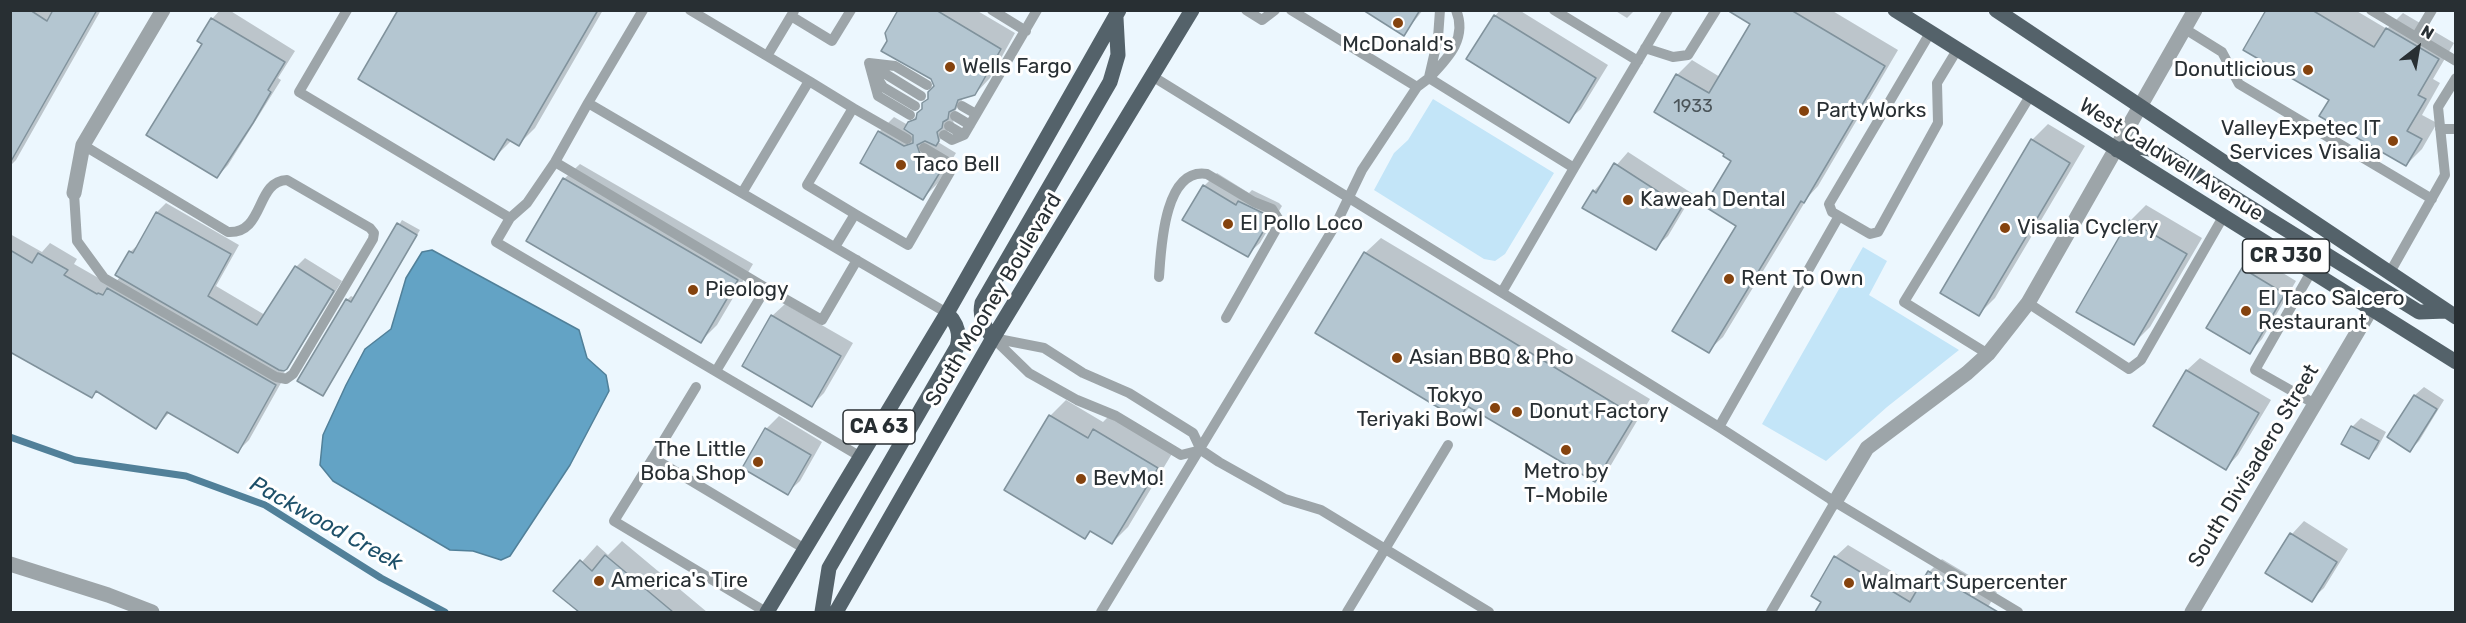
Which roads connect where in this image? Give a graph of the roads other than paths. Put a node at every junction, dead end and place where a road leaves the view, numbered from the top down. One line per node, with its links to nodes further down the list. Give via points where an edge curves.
1 (163, 10): 54 (street)
2 (347, 10): 66 (lane, via 299,92)
3 (643, 10): 42 (lane)
4 (690, 10): 30 (lane)
5 (851, 10): 22 (lane, via 832,41)
6 (992, 10): 25 (lane)
7 (1037, 10): 25 (lane)
8 (1192, 10): 34 (main road, South Mooney Boulevard / CA 63)
9 (1246, 10): 10 (lane, via 1262,21)
10 (1275, 10)
11 (1292, 10): 39 (lane)
12 (1440, 10): 35 (lane)
13 (1456, 10): 35 (lane, via 1458,40 1449,57)
14 (1554, 10): 31 (lane)
15 (1668, 10): 28 (lane)
16 (1716, 10): 28 (lane, via 1688,55 1673,57)
17 (1895, 10): 26 (main road, West Caldwell Avenue / CR J30)
18 (1996, 10): 44 (main road, West Caldwell Avenue / CR J30)
19 (2195, 10): 24 (street)
20 (2371, 10): 27 (lane)
21 (2432, 10): 27 (lane)
22 (793, 13): 30 (lane)
23 (1113, 13): 76 (main road, South Mooney Boulevard / CA 63); 79 (main road, via 1118,56 1110,82 982,303 983,324)
24 (2185, 29): 44 (street); 61 (lane, via 2222,52 2239,84)
25 (1026, 31): 47 (lane)
26 (1930, 33): 29 (main road, West Caldwell Avenue / CR J30); 64 (lane, via 1829,204)
27 (2416, 37): 32 (lane)
28 (1646, 48): 31 (lane)
29 (1957, 50): 41 (main road, West Caldwell Avenue / CR J30); 64 (lane, via 1937,83 1938,123 1878,232 1870,234)
30 (767, 56): 37 (lane)
31 (1638, 61): 58 (lane)
32 (2456, 62)
33 (869, 63): 38 (lane, via 895,66); 40 (lane); 46 (lane, via 883,87)
34 (1152, 76): 62 (lane); 79 (main road, South Mooney Boulevard / CA 63)
35 (1429, 78): 39 (lane); 58 (lane)
36 (2456, 78): 49 (lane, via 2438,107)
37 (809, 81): 45 (lane); 60 (lane)
38 (927, 85)
39 (1417, 87): 62 (lane, via 1362,170)
40 (921, 96)
41 (2030, 96): 56 (main road, West Caldwell Avenue / CR J30); 80 (lane, via 1904,302)
42 (588, 103): 57 (lane); 60 (lane)
43 (962, 106): 47 (lane)
44 (2140, 107): 56 (street); 70 (main road, West Caldwell Avenue / CR J30)
45 (854, 108): 53 (lane); 63 (lane, via 807,185)
46 (912, 110)
47 (976, 114): 52 (lane)
48 (955, 116): 52 (lane)
49 (2439, 129): 50 (lane); 61 (lane, via 2445,175)
50 (2456, 129)
51 (946, 130): 52 (lane, via 952,140)
52 (967, 130)
53 (907, 139)
54 (83, 145): 59 (street); 59 (lane, via 228,232 240,233 250,225 272,185 287,180 370,228 373,239 293,374 286,379 276,377 104,278 77,241)
55 (924, 148): 63 (lane, via 946,161 950,172 908,245)
56 (2117, 150): 65 (main road, West Caldwell Avenue / CR J30); 74 (street); 77 (main road, via 2128,146 2161,152 2419,312)
57 (555, 162): 66 (lane, via 527,203); 72 (lane)
58 (1574, 168): 73 (lane)
59 (74, 193)
60 (742, 193): 67 (lane)
61 (2432, 199): 70 (lane)
62 (1350, 200): 73 (lane); 87 (lane)
63 (855, 214): 67 (lane)
64 (1839, 216): 85 (lane)
65 (2223, 217): 69 (main road, West Caldwell Avenue / CR J30); 74 (lane, via 2141,360 2129,369)
66 (510, 219): 82 (lane, via 496,242)
67 (835, 247): 68 (lane)
68 (857, 260): 72 (lane, via 822,320); 76 (lane)
69 (2311, 272): 75 (main road, West Caldwell Avenue / CR J30); 84 (lane, via 2255,370)
70 (2389, 274): 77 (main road, West Caldwell Avenue / CR J30)
71 (1159, 277): 78 (lane, via 1164,220 1191,175 1207,174 1272,209 1278,226)
72 (766, 288): 82 (lane)
73 (1502, 292): 85 (lane)
74 (2028, 303): 80 (street)
75 (2371, 309): 81 (main road, West Caldwell Avenue / CR J30); 84 (street, South Divisadero Street)
76 (946, 313): 88 (main road, South Mooney Boulevard / CA 63); 96 (main road, via 959,332 953,357 829,568)
77 (2451, 314)
78 (1226, 318)
79 (993, 338): 87 (lane, via 1044,348 1083,373 1129,393 1193,433); 87 (lane, via 1029,373 1077,400 1116,416 1181,455); 97 (main road, South Mooney Boulevard / CA 63)
80 (1988, 354): 90 (street, via 1867,448)
81 (2456, 362)
82 (716, 371): 88 (lane)
83 (696, 387): 89 (lane)
84 (2315, 405): 103 (street, South Divisadero Street)
85 (1719, 427): 90 (lane)
86 (1448, 445): 92 (lane)
87 (1201, 450): 92 (lane, via 1285,499 1321,510); 98 (lane)
88 (861, 457): 91 (main road, South Mooney Boulevard / CA 63)
89 (653, 458): 91 (lane); 95 (lane, via 614,521)
90 (1835, 502): 101 (lane); 102 (lane)
91 (805, 549): 95 (main road, South Mooney Boulevard / CA 63)
92 (1386, 550): 99 (lane); 100 (lane)
93 (10, 564): 94 (street)
94 (152, 612)
95 (766, 612)
96 (822, 612)
97 (836, 612)
98 (1101, 612)
99 (1347, 612)
100 (1489, 612)
101 (1771, 612)
102 (2018, 612)
103 (2192, 612)

